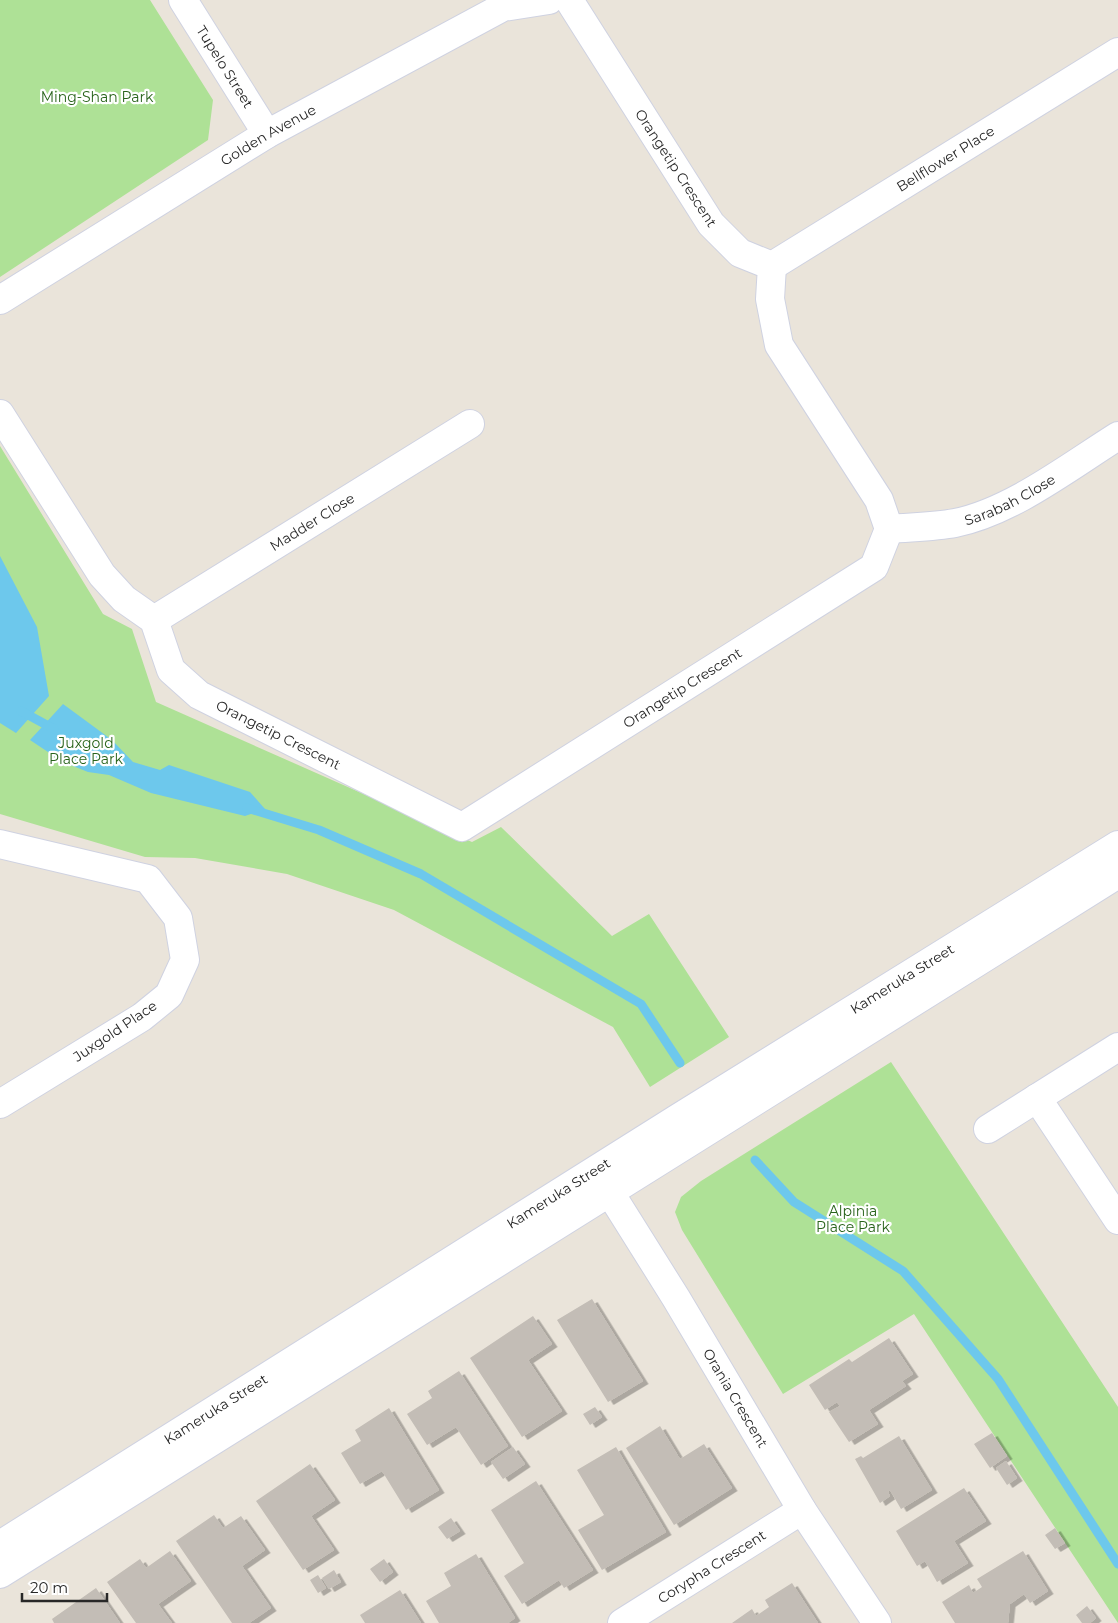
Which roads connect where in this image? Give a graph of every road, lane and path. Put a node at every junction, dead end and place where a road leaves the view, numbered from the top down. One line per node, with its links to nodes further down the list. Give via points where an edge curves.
1 (183, 0): 5 (street, Tupelo Street)
2 (550, 0): 5 (street, Golden Avenue, via 503,7)
3 (569, 0): 6 (street, Orangetip Crescent, via 711,224 740,253)
4 (1118, 52): 6 (street, Bellflower Place)
5 (267, 134): 7 (street, Golden Avenue)
6 (772, 266): 11 (street, via 770,299 779,345 879,500)
7 (0, 300)
8 (0, 414): 12 (street, via 102,575 124,599)
9 (470, 424): 12 (street, Madder Close)
10 (1118, 436): 11 (street, Sarabah Close, via 987,513 955,522)
11 (890, 529): 12 (street, Orangetip Crescent, via 874,567 462,827 199,694 171,670)
12 (154, 620)
13 (0, 844): 18 (street, Juxgold Place, via 148,879 178,918 185,960 168,995 142,1017)
14 (1118, 845): 20 (street, Kameruka Street)
15 (1118, 874): 20 (street, Kameruka Street)
16 (1118, 1047): 17 (street)
17 (1037, 1098): 19 (street); 21 (street)
18 (0, 1104)
19 (988, 1129)
20 (603, 1181): 22 (street, Orania Crescent); 23 (street, Kameruka Street); 24 (street, Kameruka Street)
21 (1118, 1220)
22 (802, 1510): 25 (street, Corypha Crescent); 26 (street, Orania Crescent)
23 (0, 1544)
24 (0, 1574)
25 (622, 1623)
26 (877, 1623)

